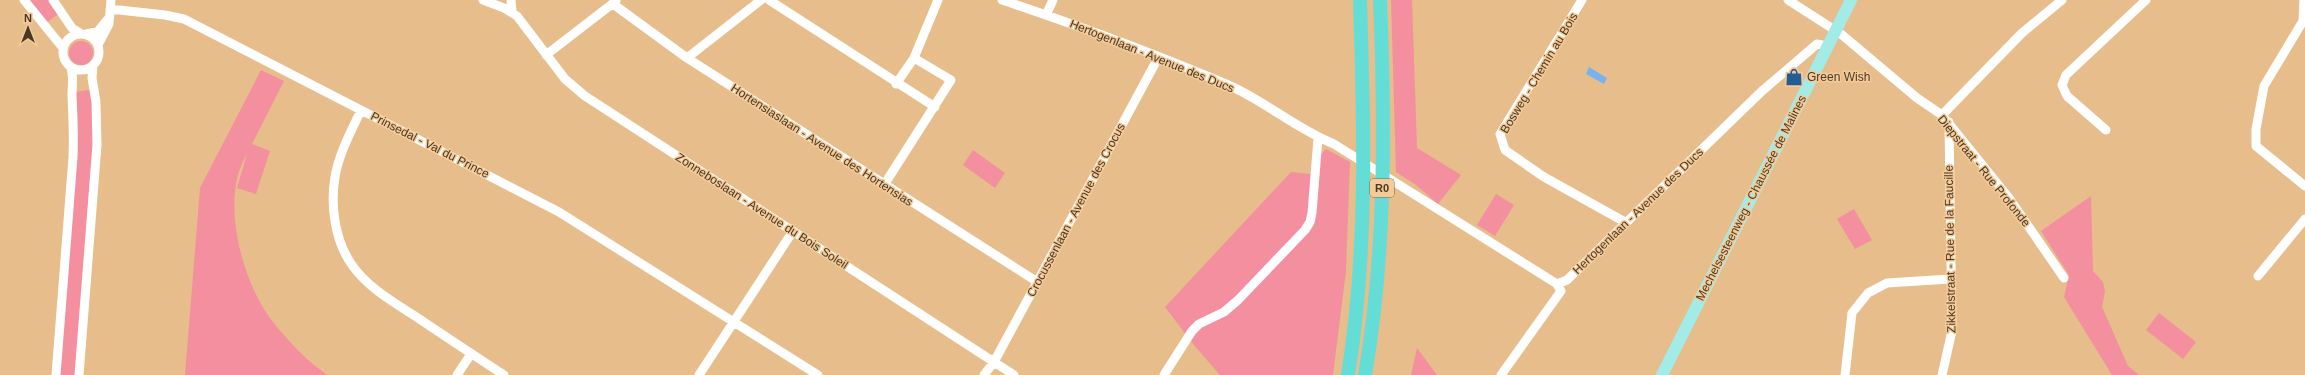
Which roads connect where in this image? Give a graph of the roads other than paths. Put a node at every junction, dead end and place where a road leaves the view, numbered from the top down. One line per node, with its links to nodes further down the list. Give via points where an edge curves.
1 (24, 0): 27 (street)
2 (53, 0): 24 (street, via 72,28)
3 (483, 0): 20 (street)
4 (511, 0): 20 (street)
5 (761, 0): 29 (street)
6 (769, 0): 34 (street)
7 (938, 0): 30 (street)
8 (1002, 0): 21 (street, Hertogenlaan - Avenue des Ducs)
9 (1053, 0): 21 (street)
10 (1360, 0): 63 (highway, R0, via 1365,176 1361,254)
11 (1380, 0): 64 (highway, R0, via 1380,236 1374,324)
12 (1582, 0): 44 (street, Bosweg - Chemin au Bois, via 1500,134 1505,150 1544,177)
13 (1788, 0): 23 (street, Diepstraat - Rue Profonde)
14 (1851, 0): 23 (main road, Mechelsesteenweg - Chaussée de Malines)
15 (2062, 0): 37 (street, via 2022,33)
16 (2146, 0): 39 (street, via 2066,75 2062,85 2067,96)
17 (2304, 0): 22 (street)
18 (615, 2): 28 (street); 29 (street, Hortensiaslaan - Avenue des Hortensias)
19 (111, 5): 24 (street, via 102,28); 25 (street, via 109,24); 36 (street, Prinsedal - Val du Prince, via 184,20)
20 (512, 12): 28 (street, Zonneboslaan - Avenue du Bois Soleil)
21 (1046, 15): 31 (street, Hertogenlaan - Avenue des Ducs)
22 (2304, 22): 42 (street, via 2264,86 2256,129 2256,146)
23 (1835, 30): 26 (main road, Mechelsesteenweg - Chaussée de Malines); 37 (street, Diepstraat - Rue Profonde, via 1917,98)
24 (83, 34): 25 (street, via 91,37); 27 (street, via 67,40)
25 (98, 46): 32 (street, via 99,55)
26 (1827, 46): 44 (street, Hertogenlaan - Avenue des Ducs, via 1817,44 1789,67); 66 (main road, Mechelsesteenweg - Chaussée de Malines)
27 (63, 48): 33 (street, via 65,61)
28 (546, 55): 45 (street, Zonneboslaan - Avenue du Bois Soleil, via 565,80 580,92)
29 (687, 58): 41 (street, Hortensiaslaan - Avenue des Hortensias)
30 (914, 58): 34 (street); 35 (street, via 951,80)
31 (1158, 58): 40 (street, Hertogenlaan - Avenue des Ducs, via 1227,84); 49 (street, Crocussenlaan - Avenue des Crocus)
32 (93, 66): 33 (street, via 82,70); 55 (street, via 97,145)
33 (71, 68): 54 (street, via 74,81 72,98 75,130)
34 (896, 84): 35 (street)
35 (935, 107): 41 (street)
36 (361, 110): 51 (street, Prinsedal - Val du Prince, via 577,222); 52 (street, via 340,157 335,178 335,222 344,248 352,265 376,289)
37 (1942, 115): 38 (street, Diepstraat - Rue Profonde)
38 (1949, 122): 47 (street, Diepstraat - Rue Profonde, via 2009,198); 48 (street, Zikkelstraat - Rue de la Faucille)
39 (2106, 130)
40 (1318, 138): 50 (street, Hertogenlaan - Avenue des Ducs, via 1334,144); 62 (street, via 1312,213 1305,230 1238,300 1224,312 1200,324)
41 (884, 185): 49 (street, Hortensiaslaan - Avenue des Hortensias)
42 (2305, 186)
43 (2305, 219): 46 (street)
44 (1626, 222): 50 (street, Hertogenlaan - Avenue des Ducs, via 1567,280)
45 (793, 231): 51 (street); 53 (street, Zonneboslaan - Avenue du Bois Soleil)
46 (2258, 276)
47 (2064, 278)
48 (1950, 279): 67 (street, via 1887,283 1868,293 1852,312); 68 (street, Zikkelstraat - Rue de la Faucille, via 1952,335)
49 (1036, 282): 53 (street, Crocussenlaan - Avenue des Crocus)
50 (1557, 284): 65 (street, via 1561,291)
51 (734, 322): 58 (street); 59 (street, Prinsedal - Val du Prince)
52 (471, 354): 56 (street); 57 (street)
53 (994, 362): 60 (street, Crocussenlaan - Avenue des Crocus); 61 (street, Zonneboslaan - Avenue du Bois Soleil)
54 (56, 375)
55 (79, 375)
56 (457, 375)
57 (504, 375)
58 (699, 375)
59 (818, 375)
60 (984, 375)
61 (1014, 375)
62 (1164, 375)
63 (1348, 375)
64 (1366, 375)
65 (1501, 375)
66 (1662, 375)
67 (1845, 375)
68 (1942, 375)

